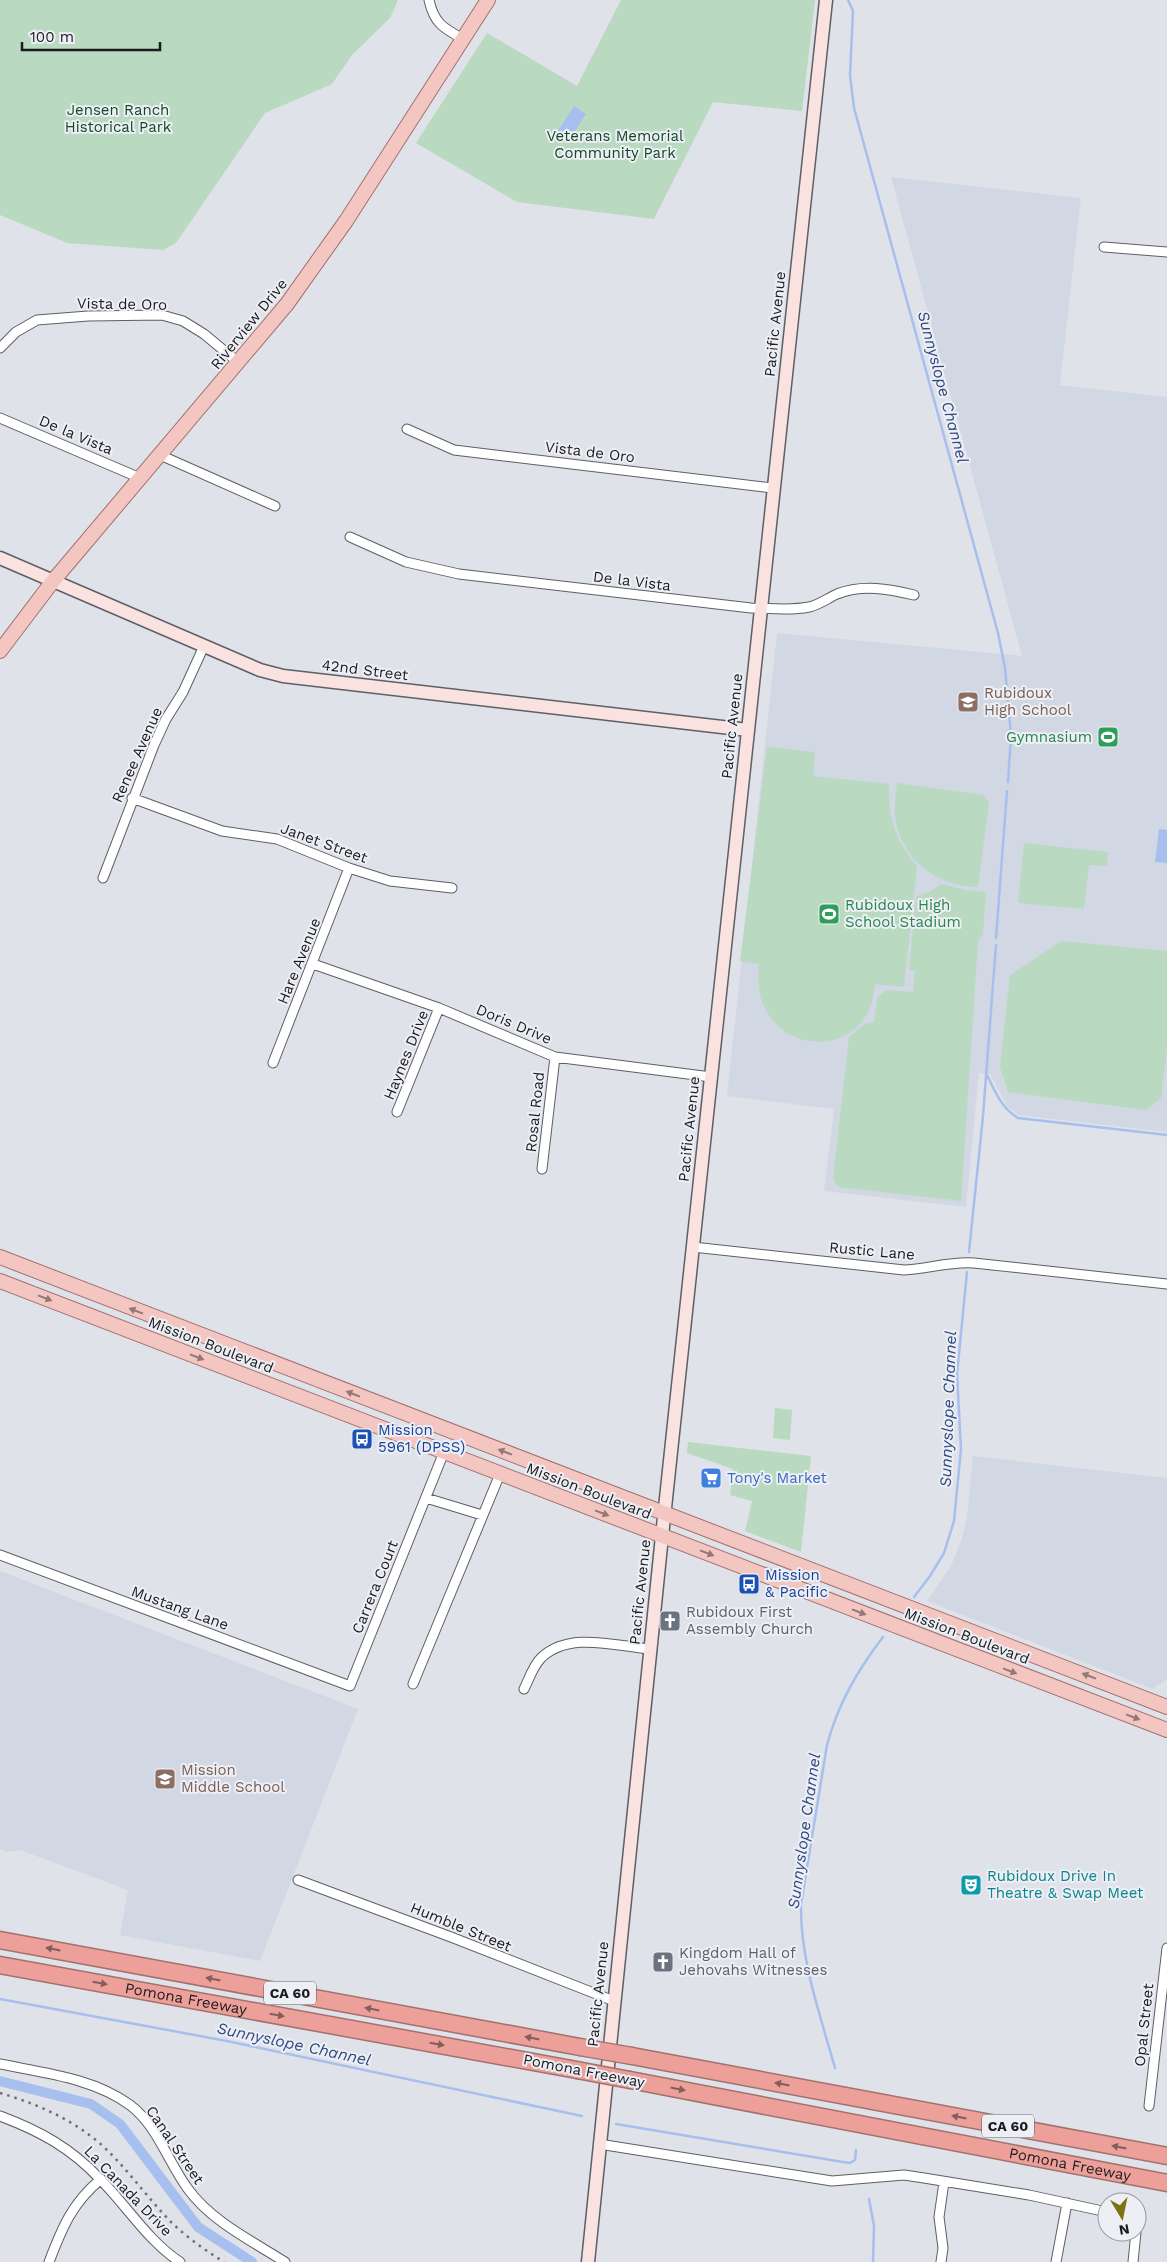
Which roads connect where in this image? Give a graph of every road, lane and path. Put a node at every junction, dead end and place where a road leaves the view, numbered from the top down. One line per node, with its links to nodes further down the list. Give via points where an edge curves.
1 (429, 0): 4 (street, via 435,19)
2 (488, 0): 4 (main road, Riverview Drive)
3 (826, 0): 13 (street, Pacific Avenue)
4 (463, 39): 8 (main road, Riverview Drive, via 332,242)
5 (1104, 247): 6 (street)
6 (1167, 252)
7 (0, 348): 8 (street, Vista de Oro, via 16,332 37,320 162,316 183,321)
8 (239, 363): 11 (main road, Riverview Drive)
9 (0, 418): 12 (street, De la Vista)
10 (407, 429): 13 (street, Vista de Oro, via 454,450)
11 (160, 455): 12 (main road, Riverview Drive); 14 (street)
12 (140, 478): 17 (main road, Riverview Drive)
13 (773, 488): 19 (street, Pacific Avenue)
14 (275, 506)
15 (350, 538): 19 (street, De la Vista, via 406,562 459,574)
16 (0, 558): 17 (street, 42nd Street)
17 (53, 581): 20 (street, 42nd Street); 21 (main road, Riverview Drive)
18 (914, 595): 19 (street, De la Vista, via 882,588 857,589 839,593 811,607 788,610)
19 (761, 608): 22 (street, Pacific Avenue)
20 (204, 646): 22 (street, 42nd Street, via 260,670 283,676); 23 (street, Renee Avenue, via 183,692 166,719)
21 (0, 651)
22 (748, 730): 31 (street, Pacific Avenue)
23 (132, 798): 24 (street, Janet Street, via 222,831 277,839); 25 (street, Renee Avenue)
24 (350, 868): 26 (street, Janet Street, via 390,881); 27 (street, Hare Avenue)
25 (103, 878)
26 (452, 888)
27 (313, 964): 28 (street, Doris Drive); 30 (street, Hare Avenue)
28 (440, 1008): 29 (street, Doris Drive); 32 (street, Haynes Drive)
29 (555, 1057): 31 (street, Doris Drive); 33 (street, Rosal Road)
30 (273, 1063)
31 (711, 1077): 34 (street, Pacific Avenue)
32 (397, 1112)
33 (542, 1170)
34 (693, 1247): 37 (street, Rustic Lane, via 904,1270 960,1262); 41 (street, Pacific Avenue)
35 (0, 1257): 41 (main road, Mission Boulevard, one-way to 35)
36 (0, 1281): 38 (main road, Mission Boulevard, one-way to 38)
37 (1167, 1284)
38 (444, 1452): 39 (main road, Mission Boulevard); 40 (street, Carrera Court)
39 (500, 1474): 42 (street); 43 (main road, Mission Boulevard, one-way to 43)
40 (426, 1498): 42 (street); 47 (street, Carrera Court)
41 (665, 1513): 43 (street, Pacific Avenue); 49 (main road, Mission Boulevard, one-way to 41)
42 (482, 1514): 46 (street)
43 (662, 1536): 45 (street, Pacific Avenue); 50 (main road, Mission Boulevard, one-way to 50)
44 (0, 1555): 47 (street, Mustang Lane)
45 (650, 1649): 48 (street, via 576,1642 554,1647 540,1659); 55 (street, Pacific Avenue)
46 (413, 1684)
47 (350, 1686)
48 (524, 1689)
49 (1167, 1707)
50 (1167, 1730)
51 (298, 1880): 55 (street, Humble Street)
52 (0, 1940): 60 (highway, Pomona Freeway / CA 60, one-way to 52, bridge)
53 (1167, 1948): 57 (street, Opal Street)
54 (0, 1964): 63 (highway, Pomona Freeway / CA 60, one-way to 63, bridge)
55 (614, 2001): 59 (street, Pacific Avenue)
56 (0, 2064): 69 (street, Canal Street, via 98,2087 131,2106 156,2136 198,2201 215,2217)
57 (1149, 2106)
58 (0, 2116): 61 (street, La Canada Drive, via 49,2136)
59 (599, 2144): 62 (street, via 832,2182 904,2175); 70 (street, Pacific Avenue)
60 (1167, 2156)
61 (101, 2179): 67 (street, La Canada Drive, via 132,2217); 68 (street, via 84,2193 70,2212)
62 (944, 2182): 64 (street); 71 (street, via 939,2217 943,2248)
63 (1167, 2183)
64 (1067, 2202): 65 (street); 72 (street)
65 (1097, 2210)
66 (1135, 2242): 73 (street)
67 (176, 2261)
68 (49, 2262)
69 (285, 2262)
70 (588, 2262)
71 (941, 2262)
72 (1056, 2262)
73 (1133, 2262)

